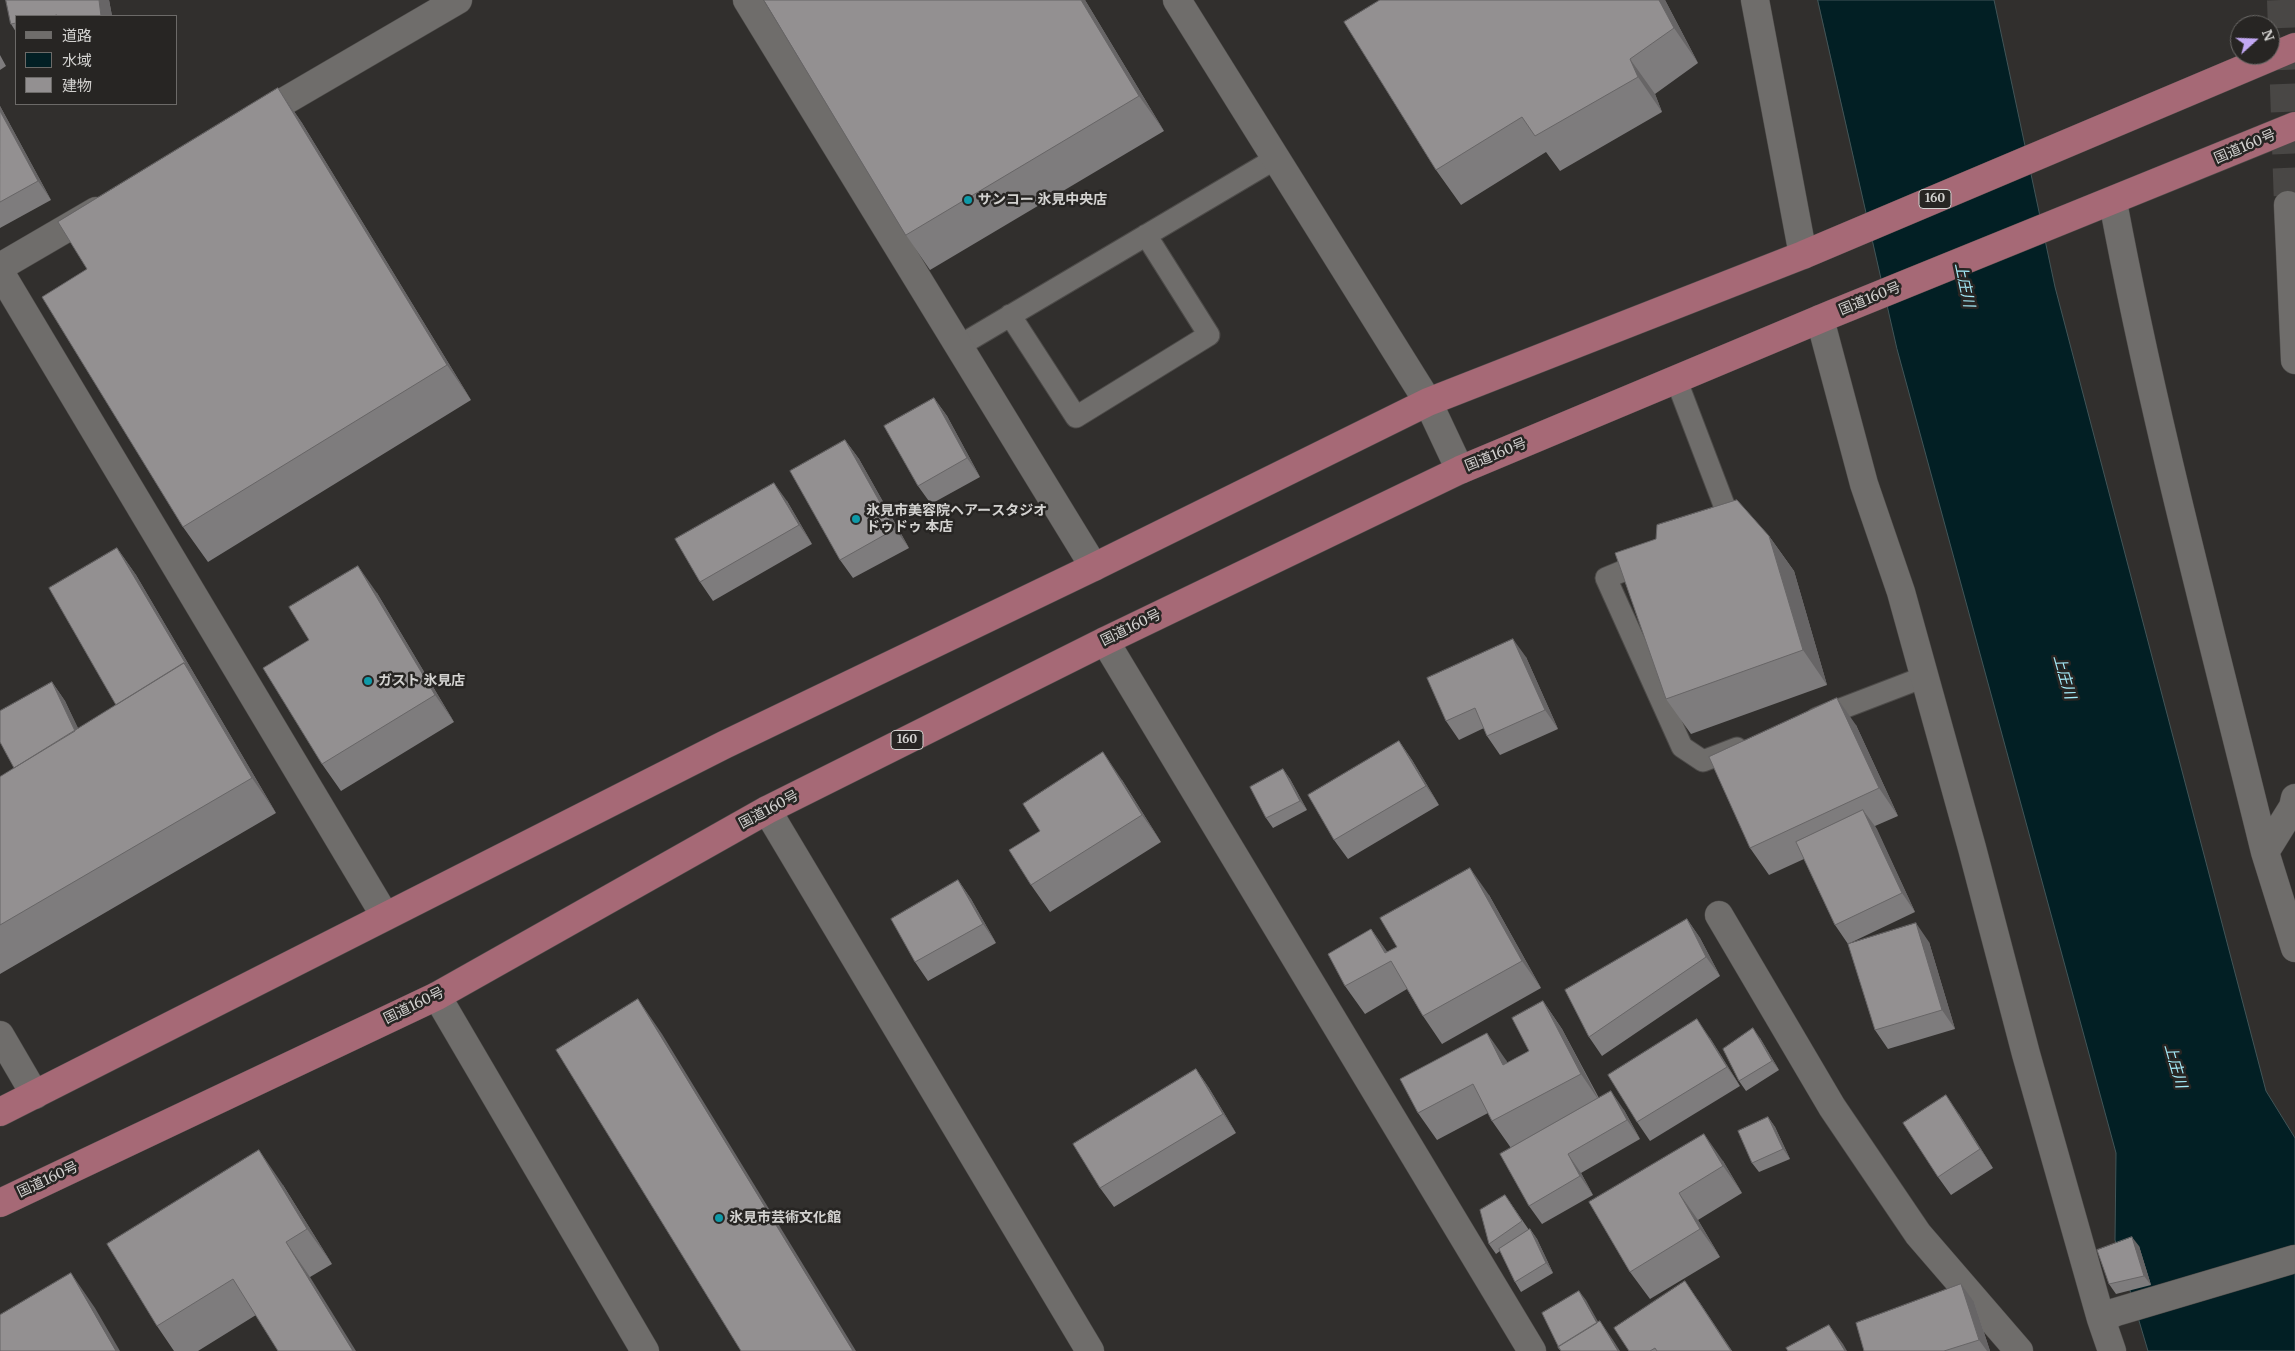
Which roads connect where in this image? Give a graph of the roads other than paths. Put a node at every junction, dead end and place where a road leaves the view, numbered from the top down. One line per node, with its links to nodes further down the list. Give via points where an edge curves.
1 (458, 0): 7 (street)
2 (747, 0): 18 (street)
3 (1177, 0): 8 (street)
4 (1755, 0): 13 (street)
5 (2295, 47): 13 (highway, 160)
6 (2295, 126): 10 (highway, 国道160号 / 160)
7 (229, 134)
8 (1275, 159): 12 (lane); 21 (street)
9 (119, 198): 14 (street)
10 (2113, 202): 17 (highway, 国道160号 / 160); 32 (street, via 2167,458)
11 (2288, 205): 19 (street)
12 (1146, 235): 16 (lane); 16 (lane, via 1209,335 1076,417)
13 (1803, 255): 21 (highway, 160)
14 (0, 267)
15 (0, 272): 34 (street)
16 (1010, 315): 18 (lane)
17 (1826, 317): 20 (highway, 国道160号 / 160); 27 (street, via 1864,484 1901,592)
18 (959, 346): 25 (street)
19 (2295, 360)
20 (1676, 379): 22 (highway, 国道160号 / 160); 23 (lane, via 1732,526)
21 (1428, 402): 22 (street); 25 (highway, 160)
22 (1460, 470): 26 (highway, 国道160号 / 160)
23 (1714, 534)
24 (1669, 552): 29 (lane, via 1606,578 1682,747 1703,761)
25 (1094, 567): 34 (highway, 160, via 724,745)
26 (1105, 641): 31 (highway, 国道160号 / 160); 45 (street)
27 (1924, 678): 28 (lane); 42 (street)
28 (1795, 726)
29 (1758, 740)
30 (2295, 798): 32 (street, via 2293,807)
31 (767, 810): 36 (highway, 国道160号 / 160); 44 (street)
32 (2265, 852): 35 (street)
33 (1719, 915): 46 (street, via 1832,1107 1918,1234)
34 (385, 916): 38 (highway, 160)
35 (2295, 948)
36 (437, 996): 40 (highway, 国道160号 / 160); 43 (street)
37 (0, 1035): 38 (street)
38 (35, 1095): 39 (highway, 160)
39 (0, 1112)
40 (0, 1203)
41 (2295, 1259): 42 (street)
42 (2108, 1316): 47 (street)
43 (645, 1351)
44 (1090, 1351)
45 (1532, 1351)
46 (2019, 1351)
47 (2112, 1351)

